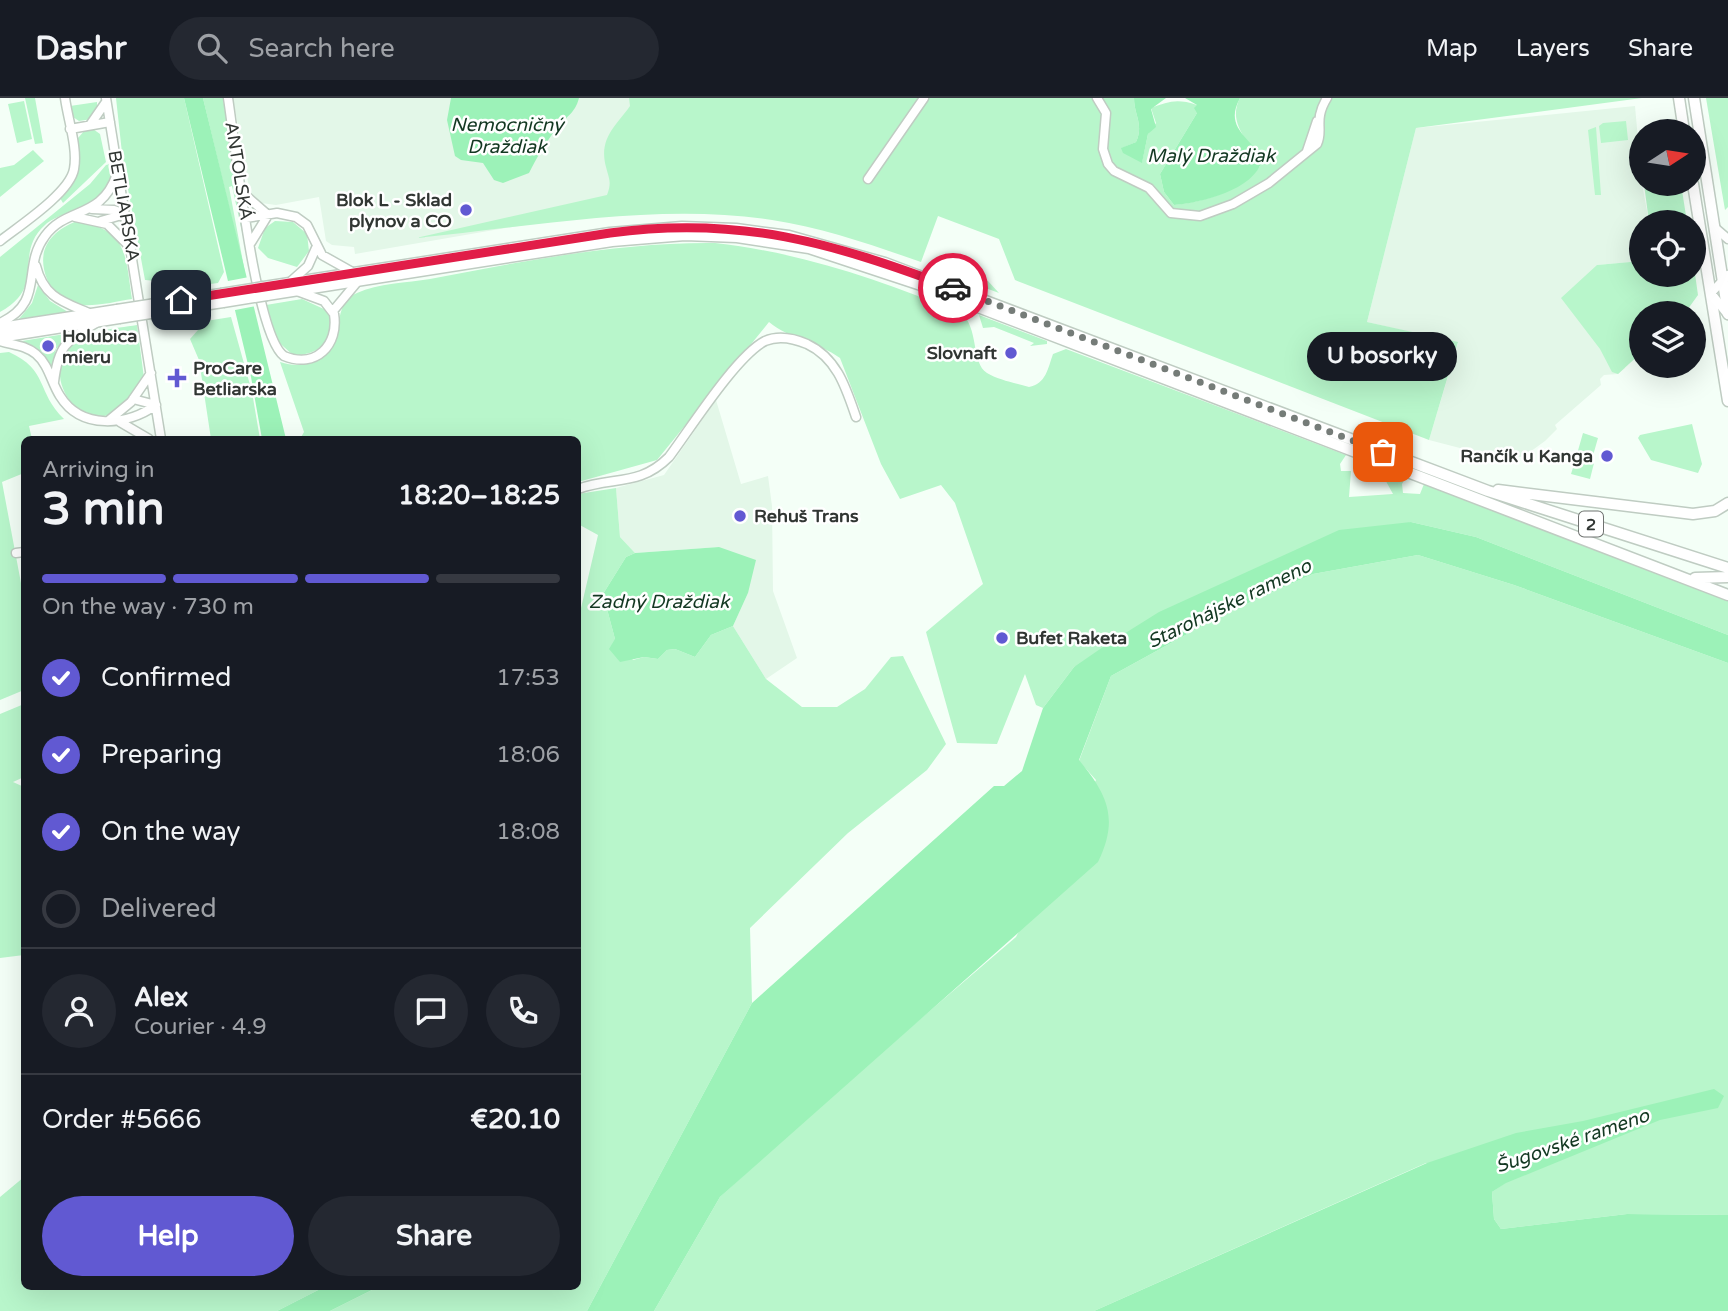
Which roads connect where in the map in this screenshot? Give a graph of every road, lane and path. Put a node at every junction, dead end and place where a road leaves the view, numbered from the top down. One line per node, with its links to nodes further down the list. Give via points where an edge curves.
1 (65, 98): 12 (street)
2 (228, 98): 15 (street, ANTOLSKÁ)
3 (924, 98): 14 (street)
4 (1097, 98): 5 (street, via 1106,113 1103,149 1114,171 1149,188 1171,213 1200,216 1269,183 1307,151 1320,137 1317,121)
5 (1327, 98)
6 (1679, 98): 9 (main road)
7 (1694, 98): 23 (main road)
8 (106, 100): 10 (street, BETLIARSKA); 11 (street)
9 (1683, 119)
10 (110, 122): 11 (street); 13 (street, BETLIARSKA)
11 (90, 125): 12 (street)
12 (70, 129): 25 (street, via 75,164 70,180)
13 (118, 172): 17 (street, via 110,190); 18 (street, BETLIARSKA)
14 (868, 179)
15 (243, 192): 19 (street); 21 (street, ANTOLSKÁ)
16 (1695, 196): 33 (main road)
17 (92, 209): 18 (street); 20 (street)
18 (125, 214): 22 (street); 27 (street, BETLIARSKA)
19 (268, 215): 21 (street); 26 (street); 28 (street, via 286,214 303,221)
20 (72, 217): 22 (street); 29 (street, via 47,234)
21 (246, 218): 26 (street, ANTOLSKÁ)
22 (101, 221): 27 (street)
23 (1714, 226): 24 (street); 31 (main road)
24 (1728, 239)
25 (0, 241)
26 (250, 244): 34 (street, ANTOLSKÁ, via 270,334 281,354 305,359 324,352 334,334)
27 (131, 248): 41 (street, BETLIARSKA)
28 (316, 248): 30 (street); 32 (street)
29 (35, 262): 35 (street, via 41,282 53,297); 39 (street, via 25,304)
30 (356, 277): 32 (main road, 2); 34 (street); 52 (main road, 2, via 636,229 712,227 789,236 886,263); 55 (main road, 2, via 649,236 724,236 809,248 918,284)
31 (1725, 279): 33 (street); 37 (main road)
32 (292, 287): 34 (street, via 317,297); 36 (main road, 2, bridge)
33 (1711, 293): 37 (street); 44 (main road)
34 (333, 310)
35 (91, 314): 36 (main road, 2); 39 (main road, 2)
36 (118, 314): 38 (main road, 2)
37 (1728, 314)
38 (100, 321): 40 (main road, 2); 42 (street, via 64,345)
39 (0, 326)
40 (0, 339): 42 (street, via 34,353)
41 (151, 373): 43 (street); 45 (street, BETLIARSKA)
42 (54, 382): 47 (street, via 74,412)
43 (133, 400): 45 (street); 47 (street)
44 (1728, 401)
45 (156, 405): 48 (street, via 142,415); 50 (street, BETLIARSKA)
46 (856, 417): 51 (street, via 838,372 824,354 796,339 779,337 753,349 654,472)
47 (108, 421): 48 (street)
48 (118, 421): 49 (street)
49 (145, 436)
50 (161, 436)
51 (581, 488)
52 (1488, 491): 53 (main road, via 1693,514); 54 (main road, 2)
53 (1728, 503)
54 (1728, 568)
55 (1674, 573): 56 (main road, via 1706,579); 57 (main road, 2)
56 (1728, 577)
57 (1728, 595)

